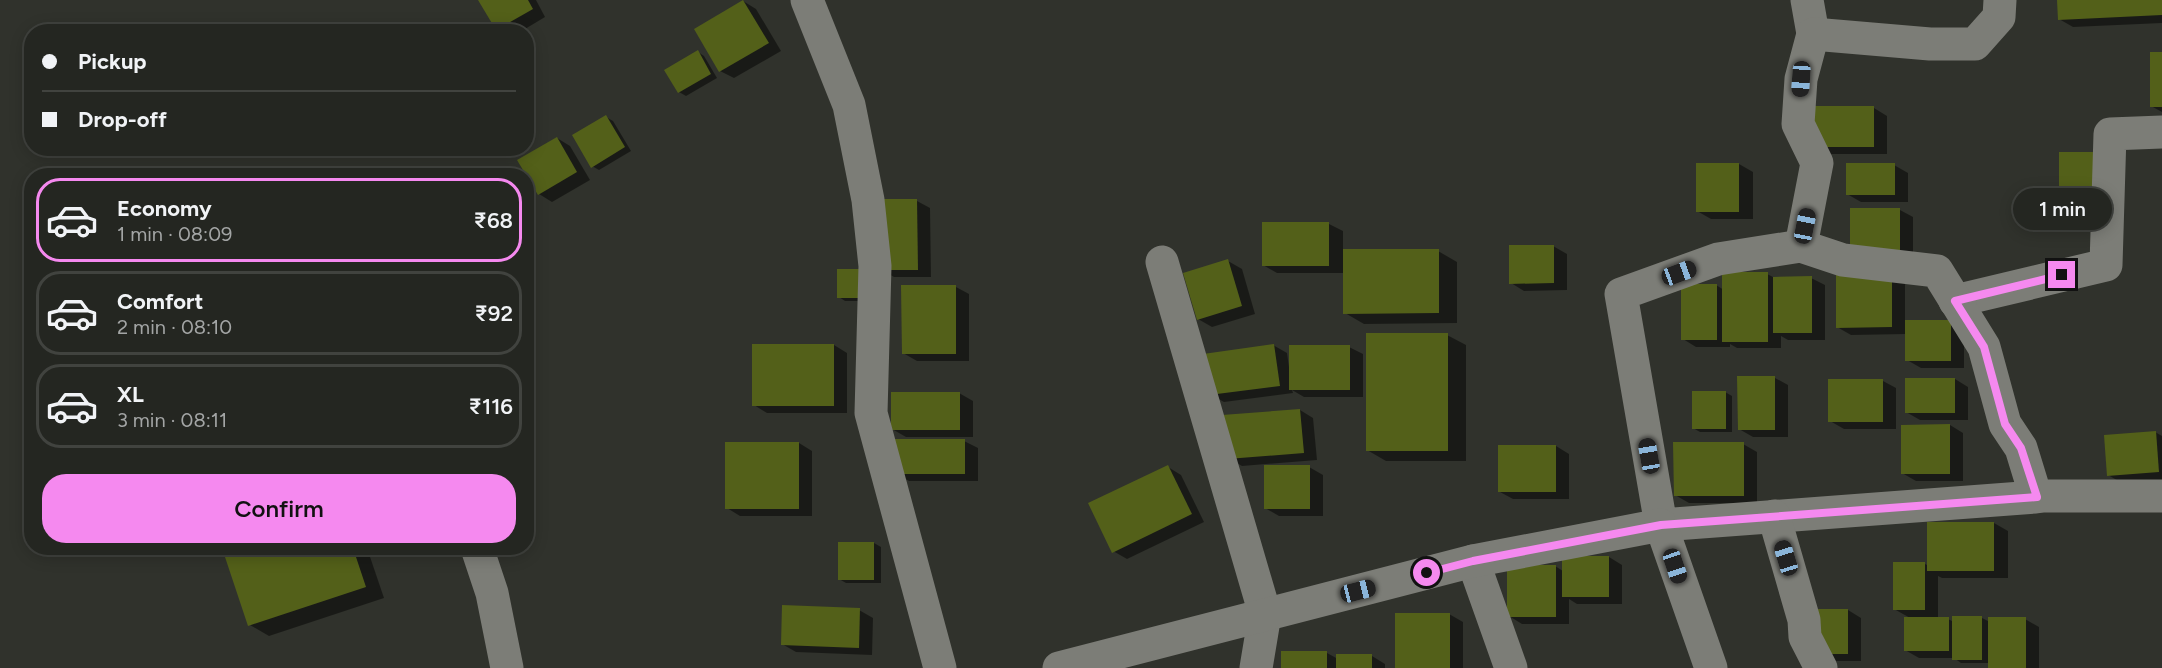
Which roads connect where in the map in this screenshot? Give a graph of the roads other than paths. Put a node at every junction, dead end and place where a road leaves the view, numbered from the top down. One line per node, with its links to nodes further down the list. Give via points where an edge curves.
1 (807, 0): 17 (street, via 849,105 868,200 875,266 871,413)
2 (1807, 0): 4 (street)
3 (2000, 0): 4 (street, via 1999,16 1975,44)
4 (1813, 34): 6 (street, via 1801,79 1798,124 1817,163)
5 (2162, 132): 8 (street, via 2110,134 2106,265)
6 (1801, 246): 8 (street, via 1844,260 1937,271); 12 (street, via 1718,259 1621,294)
7 (1162, 262): 15 (street)
8 (1955, 301): 10 (street, via 1984,347 2005,424 2021,448)
9 (2162, 496): 10 (street)
10 (2037, 497): 11 (street)
11 (1774, 516): 12 (street); 22 (street, via 1804,620 1805,637)
12 (1661, 525): 14 (street); 21 (street)
13 (479, 555): 16 (street, via 492,592)
14 (1473, 561): 15 (street); 20 (street)
15 (1265, 614): 18 (street); 19 (street)
16 (507, 668)
17 (940, 668)
18 (1059, 668)
19 (1256, 668)
20 (1511, 668)
21 (1711, 668)
22 (1821, 668)

